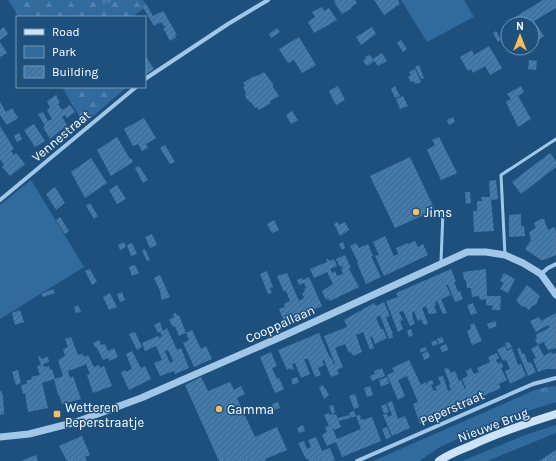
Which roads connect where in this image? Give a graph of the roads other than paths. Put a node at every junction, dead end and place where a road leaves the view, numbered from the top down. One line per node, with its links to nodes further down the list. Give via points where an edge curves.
1 (268, 0): 2 (street)
2 (146, 78)
3 (135, 88): 5 (street, Vennestraat)
4 (556, 139): 7 (lane, via 501,175)
5 (0, 200)
6 (443, 211): 8 (lane)
7 (505, 255): 8 (street, Cooppallaan, via 467,252); 10 (street, Cooppallaan, via 523,262)
8 (441, 264): 14 (street, Cooppallaan, via 142,398 76,422 29,434)
9 (556, 264): 10 (street)
10 (541, 274): 11 (street, Cooppallaan)
11 (556, 294)
12 (556, 378): 15 (street, Peperstraat, via 533,384)
13 (556, 414): 16 (main road, Nieuwe Brug, via 481,441)
14 (0, 437)
15 (357, 461)
16 (439, 461)

